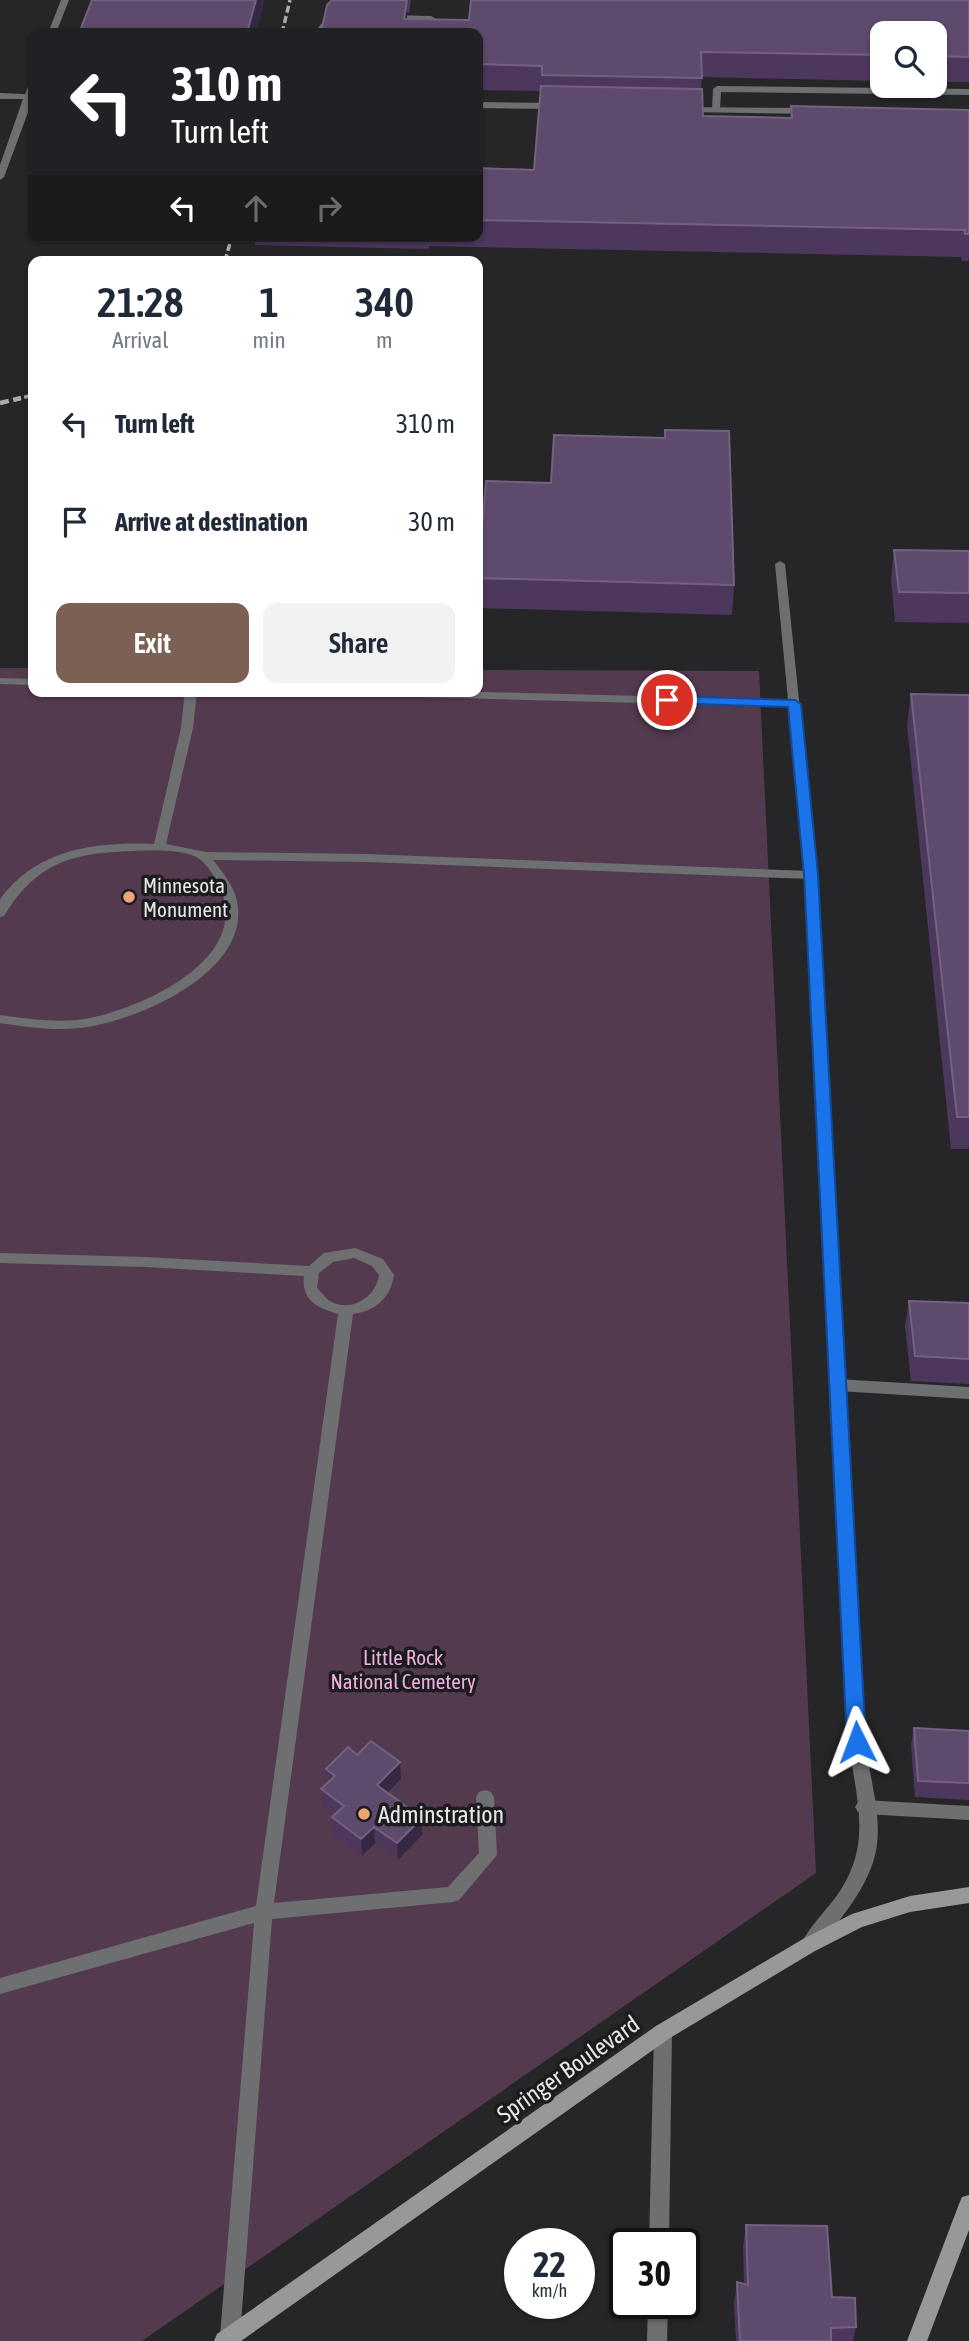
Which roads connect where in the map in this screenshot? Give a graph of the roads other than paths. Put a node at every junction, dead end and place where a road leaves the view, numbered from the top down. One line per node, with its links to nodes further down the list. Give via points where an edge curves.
1 (65, 0): 4 (street)
2 (346, 16): 5 (street, via 328,21)
3 (383, 17): 6 (street, via 431,18)
4 (54, 28)
5 (322, 28)
6 (443, 28)
7 (969, 92): 14 (street, via 717,89)
8 (0, 96): 9 (street)
9 (28, 97)
10 (28, 105): 16 (street)
11 (483, 105): 12 (street)
12 (570, 107)
13 (676, 108): 14 (street)
14 (716, 109): 15 (street)
15 (823, 111)
16 (0, 177)
17 (780, 564): 22 (street)
18 (0, 681): 19 (street)
19 (28, 682)
20 (483, 696): 22 (street)
21 (190, 697): 23 (street)
22 (795, 704): 25 (street)
23 (159, 847): 24 (street); 26 (street, via 105,848 45,864 18,887)
24 (203, 856): 25 (street); 27 (street, via 229,888 232,922 221,947 185,984 109,1018 83,1024)
25 (811, 875): 31 (street)
26 (0, 914)
27 (0, 1019)
28 (0, 1258): 29 (street)
29 (312, 1271): 30 (street, via 310,1289 315,1297); 30 (street, via 329,1257 355,1253 385,1269 386,1288 381,1297)
30 (346, 1310): 37 (street)
31 (838, 1385): 32 (street); 34 (street)
32 (969, 1393)
33 (485, 1797): 37 (street, via 488,1855 453,1894)
34 (864, 1807): 35 (street); 38 (street, via 868,1844 861,1866 839,1907)
35 (969, 1813)
36 (969, 1895): 38 (main road, Springer Boulevard, via 909,1904 858,1920)
37 (264, 1912): 39 (street); 44 (street)
38 (809, 1945): 40 (main road, Springer Boulevard)
39 (0, 1986)
40 (663, 2032): 42 (street); 44 (main road, Springer Boulevard)
41 (969, 2204): 46 (main road)
42 (659, 2228)
43 (658, 2319): 45 (street)
44 (227, 2339)
45 (657, 2341)
46 (917, 2341)

